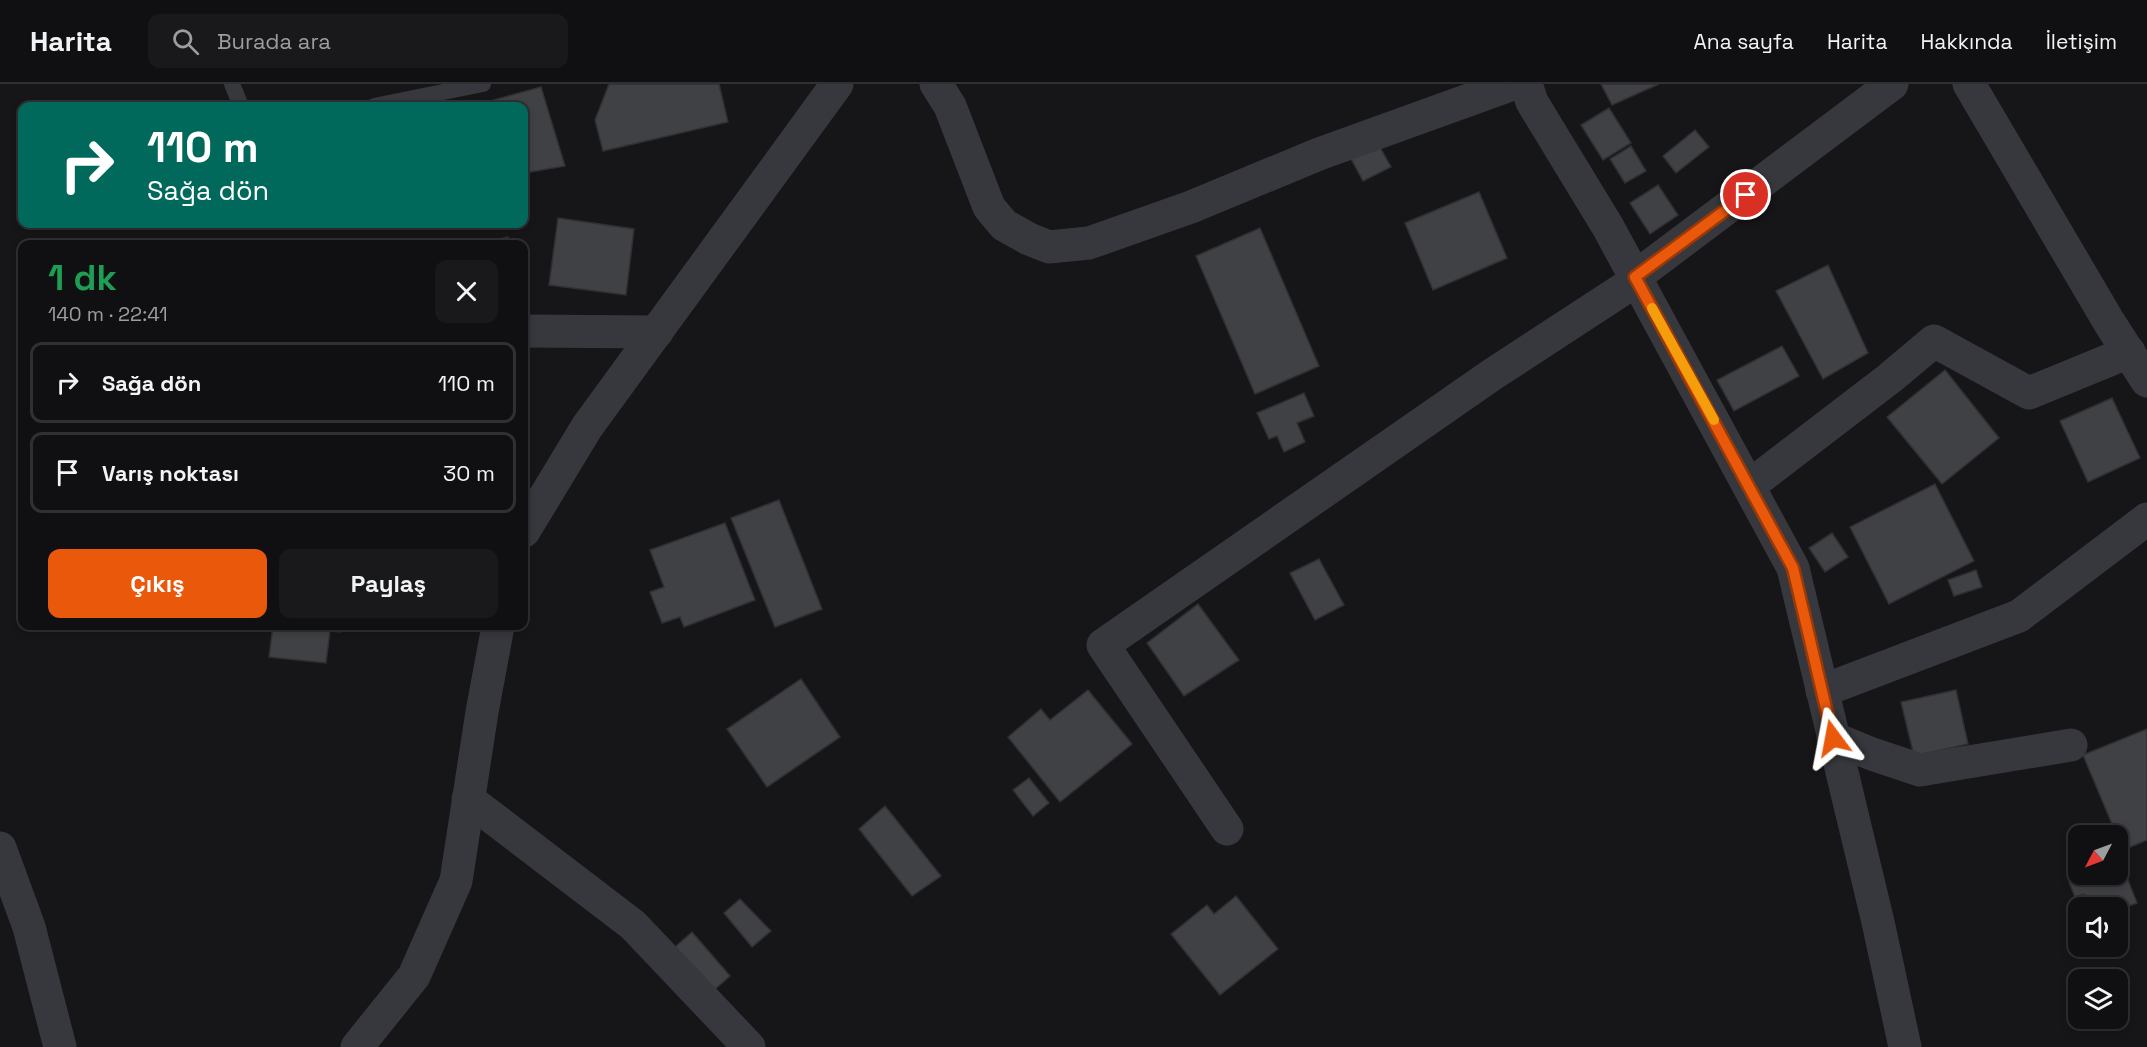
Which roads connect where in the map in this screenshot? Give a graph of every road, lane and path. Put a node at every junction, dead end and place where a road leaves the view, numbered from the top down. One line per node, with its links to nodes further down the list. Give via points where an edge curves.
1 (232, 84): 9 (lane)
2 (483, 84): 10 (lane)
3 (837, 84): 13 (street)
4 (936, 84): 5 (street, via 950,106 989,207 1004,225 1049,247 1089,243 1109,236)
5 (1513, 84)
6 (1526, 84): 11 (street, via 1532,102)
7 (1892, 84): 11 (street)
8 (1969, 84): 14 (street)
9 (240, 102)
10 (394, 102)
11 (1636, 279): 16 (street); 24 (street, via 1103,645)
12 (528, 331): 13 (street)
13 (657, 332): 18 (street, via 588,428)
14 (2129, 352): 15 (street); 16 (street, via 2029,393 1934,341)
15 (2147, 381)
16 (1749, 486): 20 (street, via 1793,568)
17 (2147, 519): 20 (street, via 2019,616)
18 (528, 525)
19 (497, 630): 23 (street)
20 (1822, 691): 21 (street)
21 (1833, 738): 22 (street, via 1920,770); 29 (street)
22 (2071, 745)
23 (468, 799): 27 (street, via 456,881 414,976); 28 (street, via 633,925)
24 (1227, 829)
25 (0, 848): 26 (street, via 28,927)
26 (60, 1047)
27 (357, 1047)
28 (749, 1047)
29 (1905, 1047)

